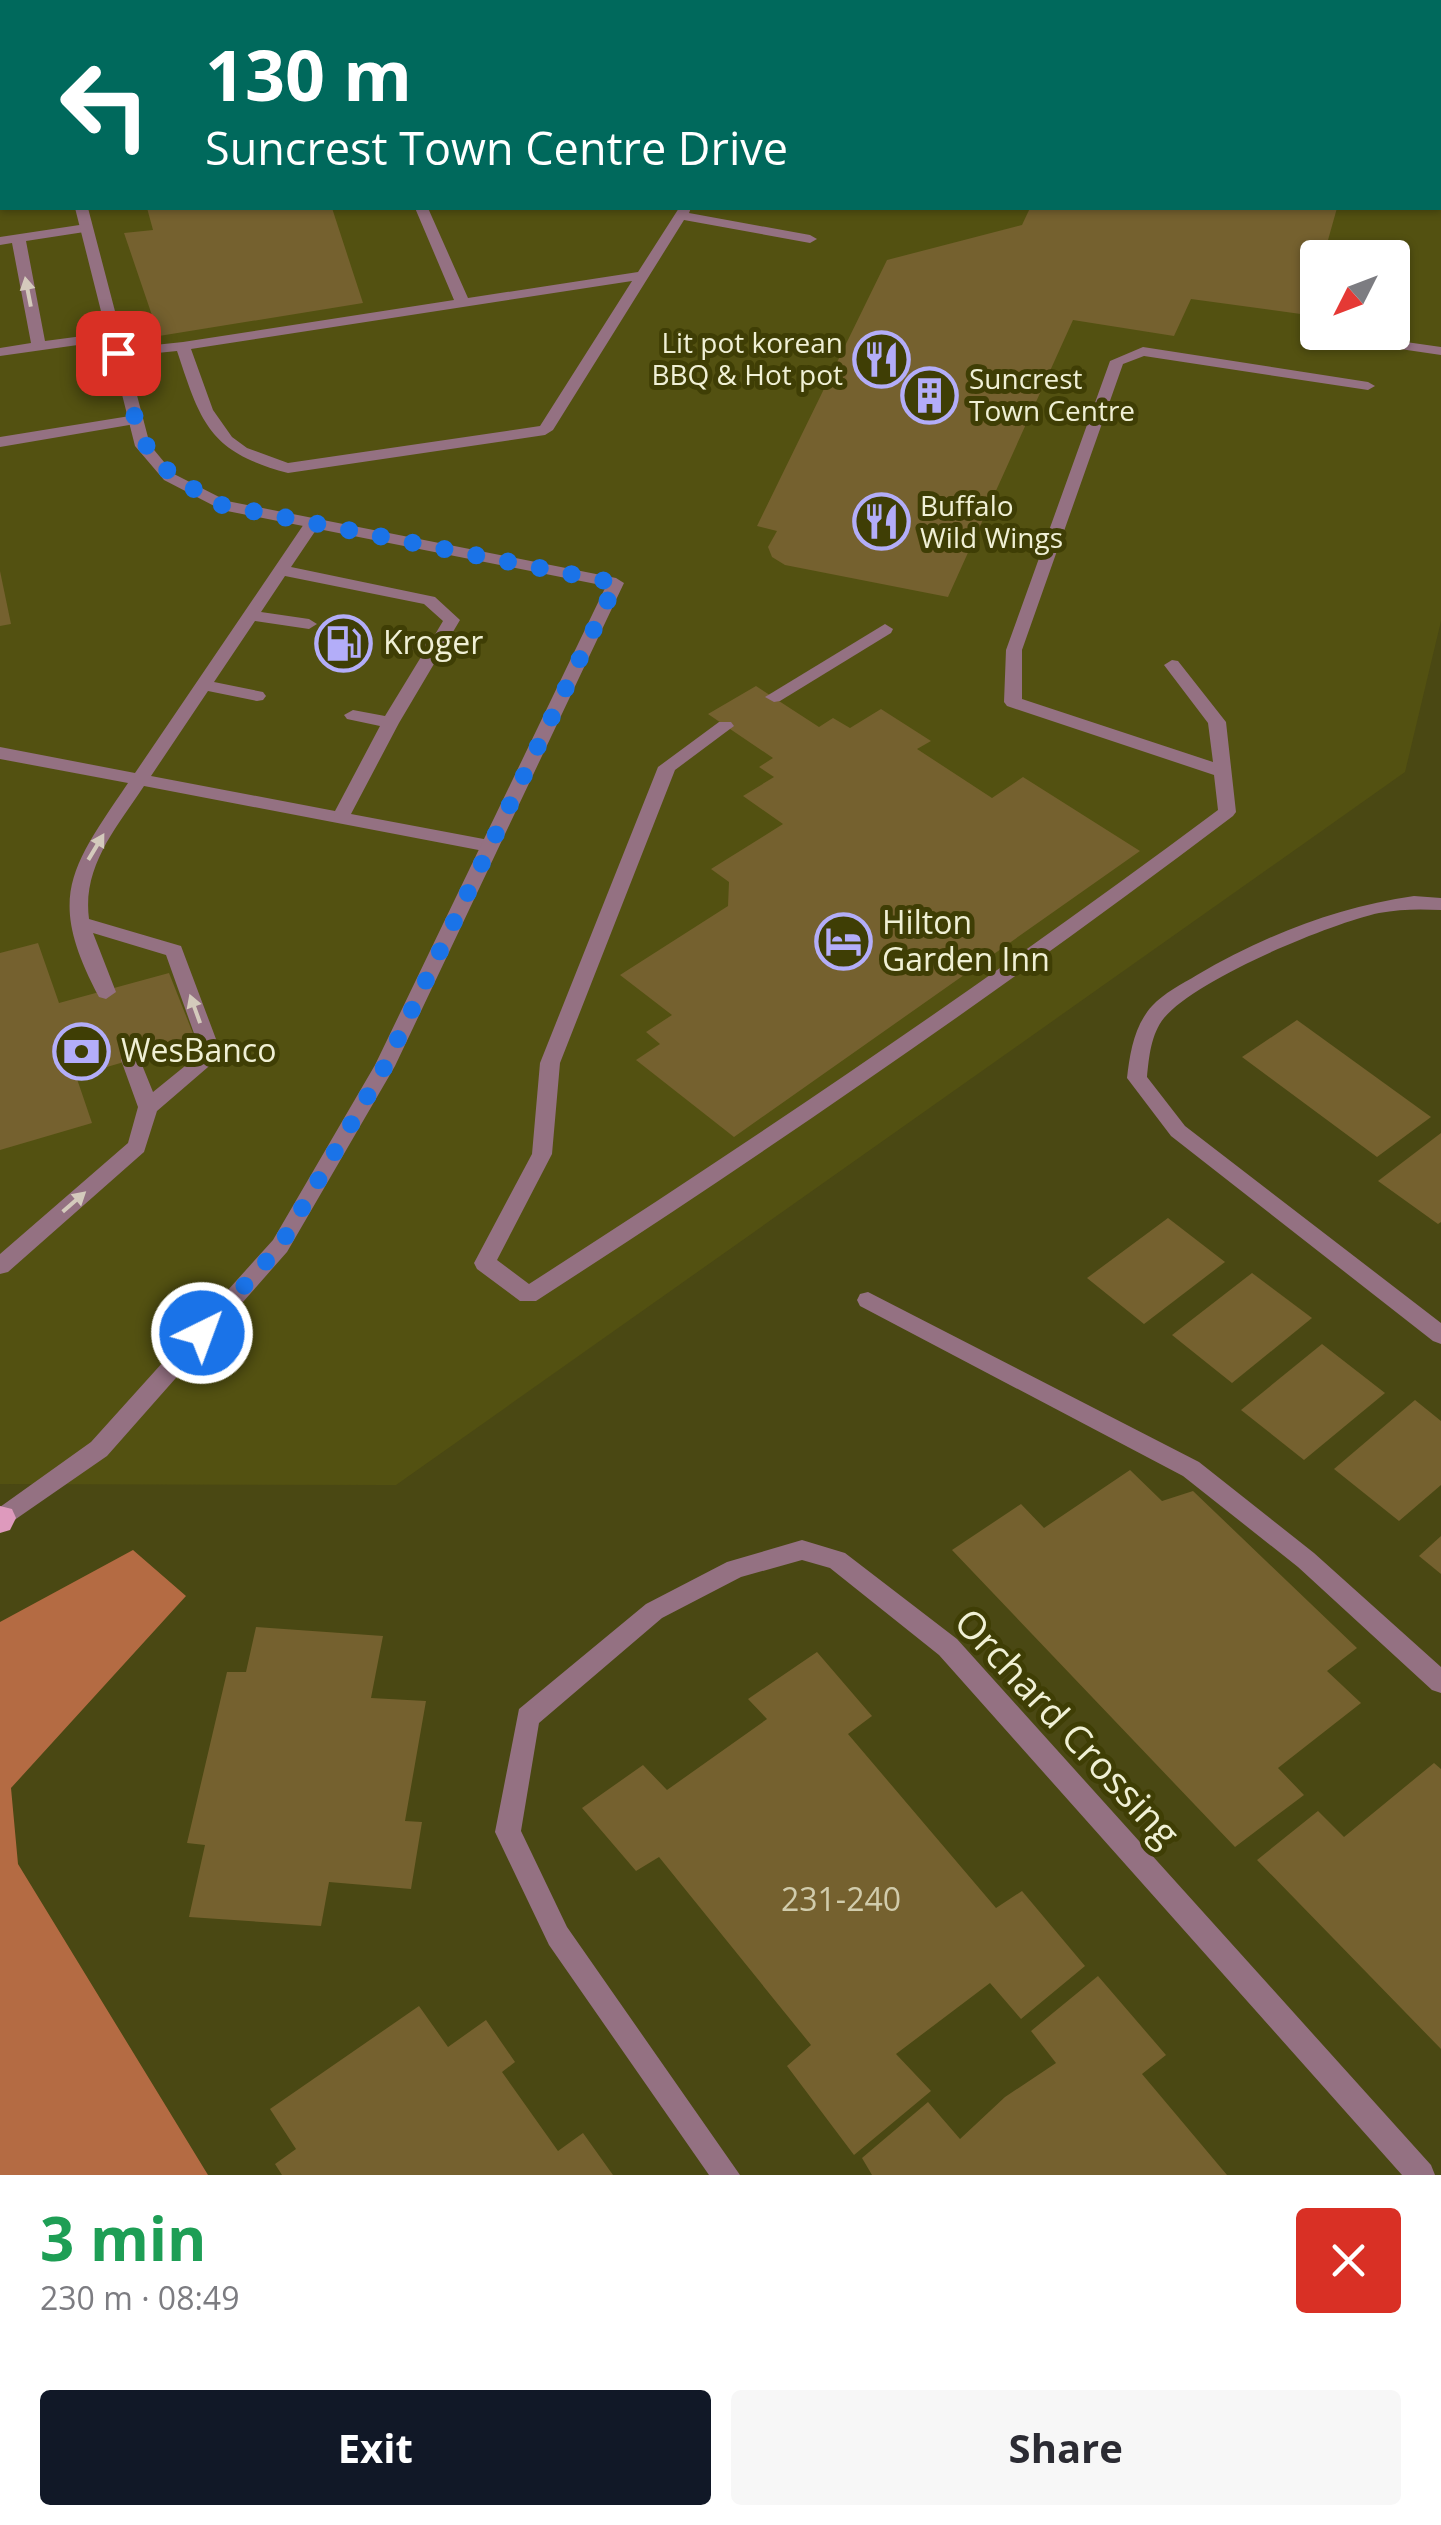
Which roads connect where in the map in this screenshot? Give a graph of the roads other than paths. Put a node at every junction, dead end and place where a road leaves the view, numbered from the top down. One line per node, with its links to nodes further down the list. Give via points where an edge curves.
1 (82, 210): 4 (street)
2 (422, 210): 9 (street)
3 (683, 211): 6 (street); 8 (street)
4 (86, 228): 5 (street); 10 (street)
5 (18, 238): 7 (street); 11 (street, one-way to 5)
6 (810, 238)
7 (0, 241)
8 (642, 274): 9 (street); 12 (street, via 545,430 288,468 253,460 210,426)
9 (463, 303): 12 (street)
10 (115, 344): 11 (street); 12 (street); 17 (street)
11 (39, 346): 15 (street)
12 (183, 346)
13 (1410, 347): 14 (street)
14 (1441, 351)
15 (0, 352)
16 (1368, 386): 34 (street, via 1143,351 1117,361 1014,650 1013,702)
17 (136, 420): 18 (street); 19 (street, via 143,446 169,477 222,505)
18 (0, 442)
19 (312, 524): 20 (street); 37 (street, via 616,583)
20 (282, 570): 21 (street); 25 (street, via 430,600 452,620)
21 (251, 615): 22 (street); 27 (street)
22 (309, 624)
23 (885, 628): 29 (street)
24 (401, 643): 25 (street)
25 (436, 650): 31 (street)
26 (1172, 666): 34 (street, via 1217,722)
27 (205, 685): 28 (street); 35 (street)
28 (257, 696)
29 (774, 697)
30 (353, 715): 31 (street)
31 (390, 723): 36 (street)
32 (725, 726): 34 (street, via 667,768 550,1063 542,1154 485,1263 528,1295 790,1127 1053,945 1228,812)
33 (0, 753): 35 (street)
34 (1222, 771)
35 (140, 780): 36 (street); 39 (street, one-way to 35, via 76,885)
36 (340, 818): 37 (street)
37 (490, 846): 46 (street, via 385,1066 280,1246 100,1449)
38 (1441, 904): 45 (street, via 1423,899 1368,908 1228,969 1161,1008 1139,1048 1137,1078 1178,1131)
39 (78, 922): 40 (street); 42 (street, one-way to 39, via 212,1055 174,951)
40 (106, 992)
41 (132, 1060): 42 (street)
42 (148, 1107): 43 (street, one-way to 42, via 137,1146)
43 (0, 1266)
44 (868, 1300): 47 (street, via 1192,1470 1306,1560)
45 (1441, 1335)
46 (0, 1519)
47 (1441, 1682)
48 (726, 2175): 49 (street, Orchard Crossing, via 558,1936 508,1832 528,1717 654,1611 735,1569 802,1550 837,1560 948,1647)
49 (1421, 2175)

